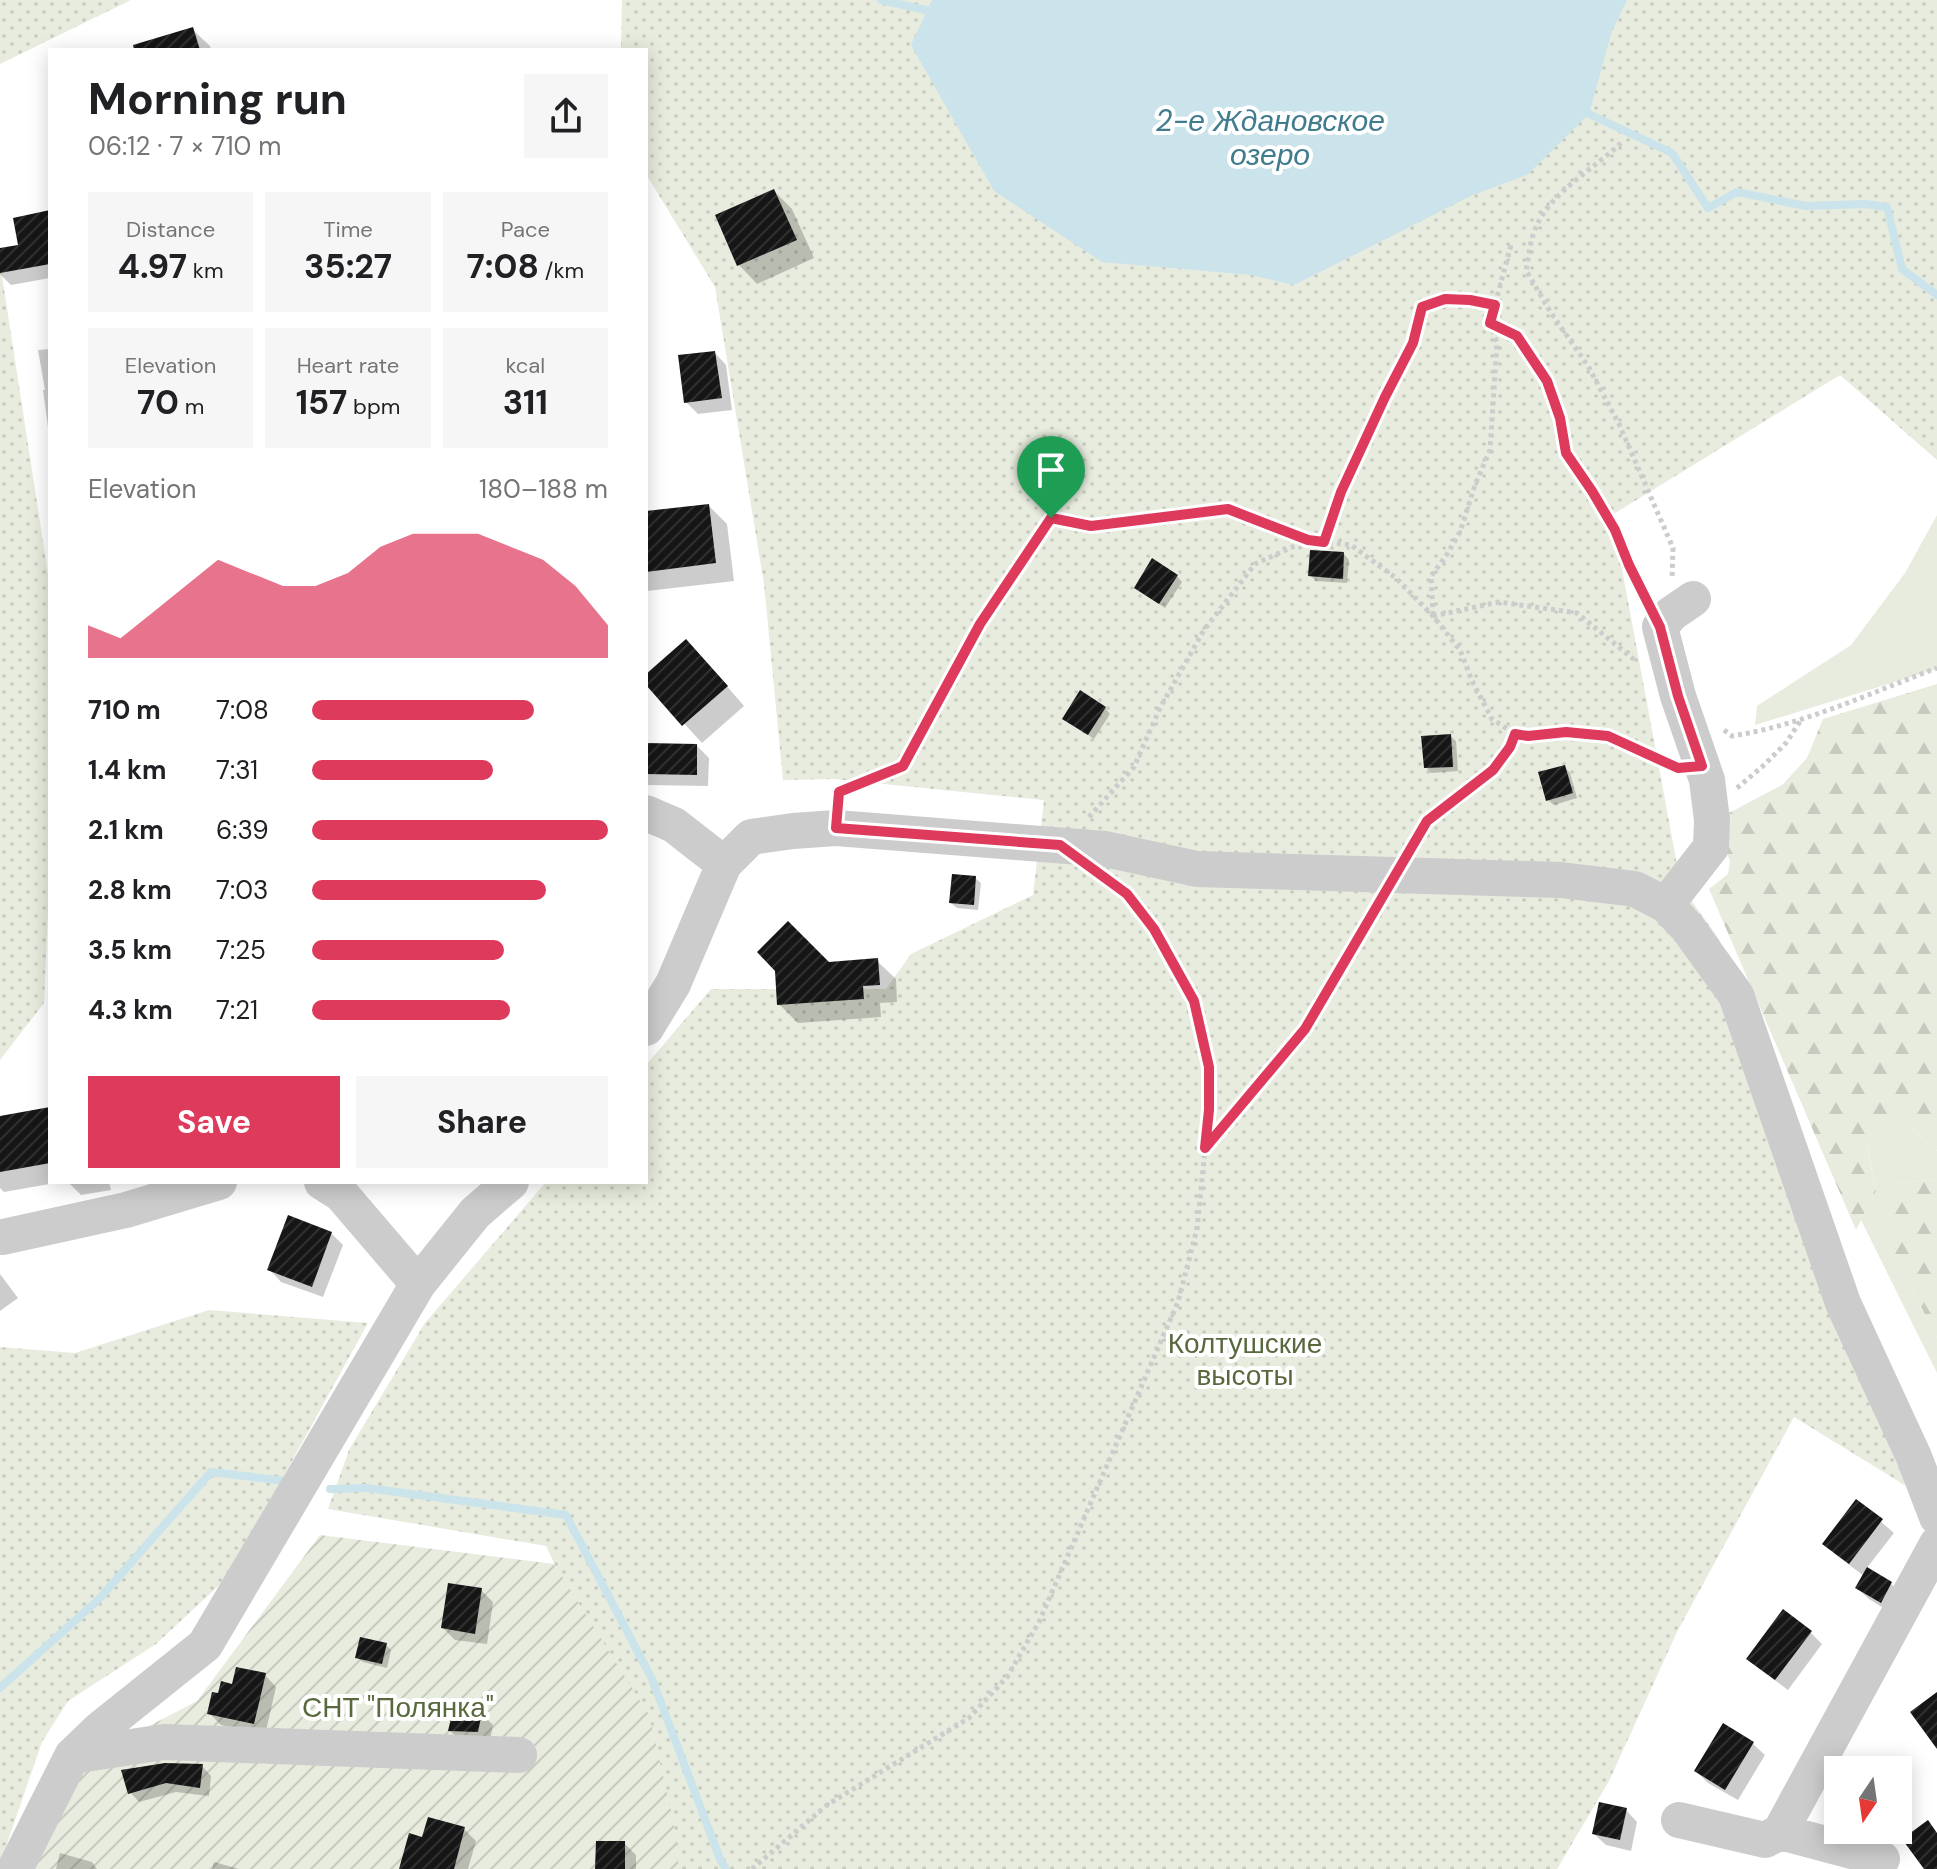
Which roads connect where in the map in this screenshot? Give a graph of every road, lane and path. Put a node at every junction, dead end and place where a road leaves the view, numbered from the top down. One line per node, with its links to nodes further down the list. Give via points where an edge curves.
1 (1621, 143): 7 (path, via 1558,195 1536,227 1526,270 1619,424 1673,548)
2 (1511, 245): 3 (path)
3 (1495, 305): 4 (path); 6 (path, via 1445,299 1422,307 1413,343 1346,479)
4 (1490, 323): 7 (path, via 1517,336 1547,381 1566,453 1615,530 1629,565); 8 (path, via 1497,343 1490,450 1460,532 1431,576)
5 (1308, 540): 6 (path); 17 (path, via 1228,509 1091,526 1051,518 980,624 903,766 839,792); 18 (path, via 1255,564 1204,630 1134,767)
6 (1324, 542): 8 (path, via 1351,545 1396,578)
7 (1675, 613): 10 (street)
8 (1433, 616): 10 (path, via 1499,602 1577,613); 13 (path, via 1460,650 1492,719)
9 (1937, 668): 11 (path)
10 (1678, 696): 14 (street)
11 (1801, 719): 12 (path, via 1732,736); 15 (path, via 1763,766)
12 (1721, 728)
13 (1515, 734): 14 (path, via 1608,736 1678,768); 20 (path, via 1493,770 1427,821)
14 (1702, 766): 15 (street)
15 (1711, 809): 22 (street, via 1711,847)
16 (648, 814): 19 (street, via 674,825)
17 (836, 828): 18 (street); 19 (street, via 751,837)
18 (1060, 845): 20 (street, via 1197,869)
19 (724, 864): 23 (street, via 673,984)
20 (1396, 875): 22 (street, via 1561,880 1635,889); 24 (path, via 1305,1029)
21 (1105, 877): 24 (path, via 1127,894 1154,929 1194,1001 1209,1067)
22 (1666, 905): 30 (street, via 1736,995 1843,1303)
23 (648, 1025)
24 (1205, 1148): 42 (path, via 1197,1229 1178,1302 1039,1622 1007,1677 969,1718 827,1805)
25 (212, 1184): 28 (street, via 126,1210)
26 (325, 1184): 29 (street, via 341,1194)
27 (509, 1184): 29 (street, via 475,1213)
28 (3, 1237)
29 (418, 1284): 33 (street, via 205,1645)
30 (1937, 1517)
31 (1937, 1544): 34 (street)
32 (519, 1755): 33 (street, via 164,1742)
33 (72, 1756): 41 (street)
34 (1819, 1760): 35 (street); 37 (street)
35 (1824, 1768)
36 (1679, 1820): 37 (street, via 1765,1840)
37 (1780, 1832): 38 (street)
38 (1824, 1844)
39 (1825, 1844): 40 (street, via 1882,1859)
40 (1873, 1844)
41 (15, 1869)
42 (752, 1869)

